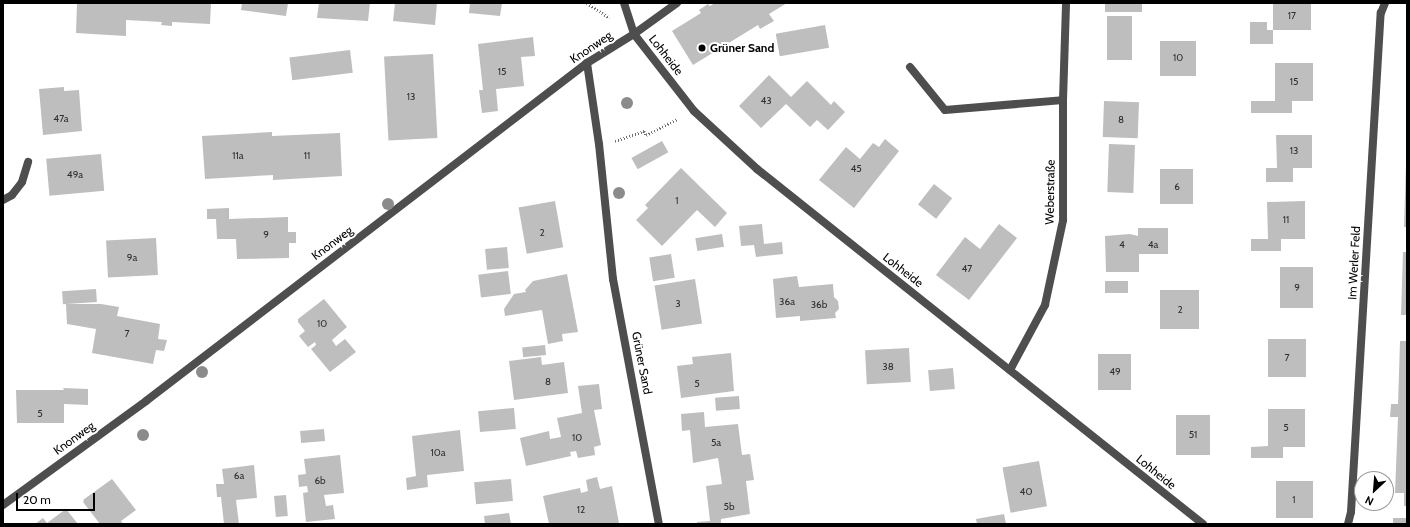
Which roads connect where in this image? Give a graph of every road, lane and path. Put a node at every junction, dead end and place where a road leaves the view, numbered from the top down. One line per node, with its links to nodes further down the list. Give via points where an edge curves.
1 (624, 3): 5 (street, Lohheide)
2 (677, 3): 5 (street, Knonweg)
3 (1066, 3): 8 (street, Weberstraße)
4 (1385, 3): 17 (street, Im Werler Feld, via 1381,13 1351,512)
5 (634, 34): 6 (street, Knonweg); 9 (street, Lohheide)
6 (587, 63): 10 (street, Grüner Sand); 14 (street, Knonweg, via 146,401)
7 (910, 67): 8 (street, via 945,110)
8 (1063, 100): 13 (street, Weberstraße, via 1063,220 1046,305)
9 (694, 111): 10 (path, via 646,135 644,131 621,140); 13 (street, Lohheide, via 757,169)
10 (599, 144): 15 (street, Grüner Sand, via 613,279)
11 (28, 162): 12 (street, via 22,182 12,195)
12 (3, 200)
13 (1010, 370): 16 (street, Lohheide)
14 (3, 504)
15 (659, 524)
16 (1203, 524)
17 (1348, 524)

